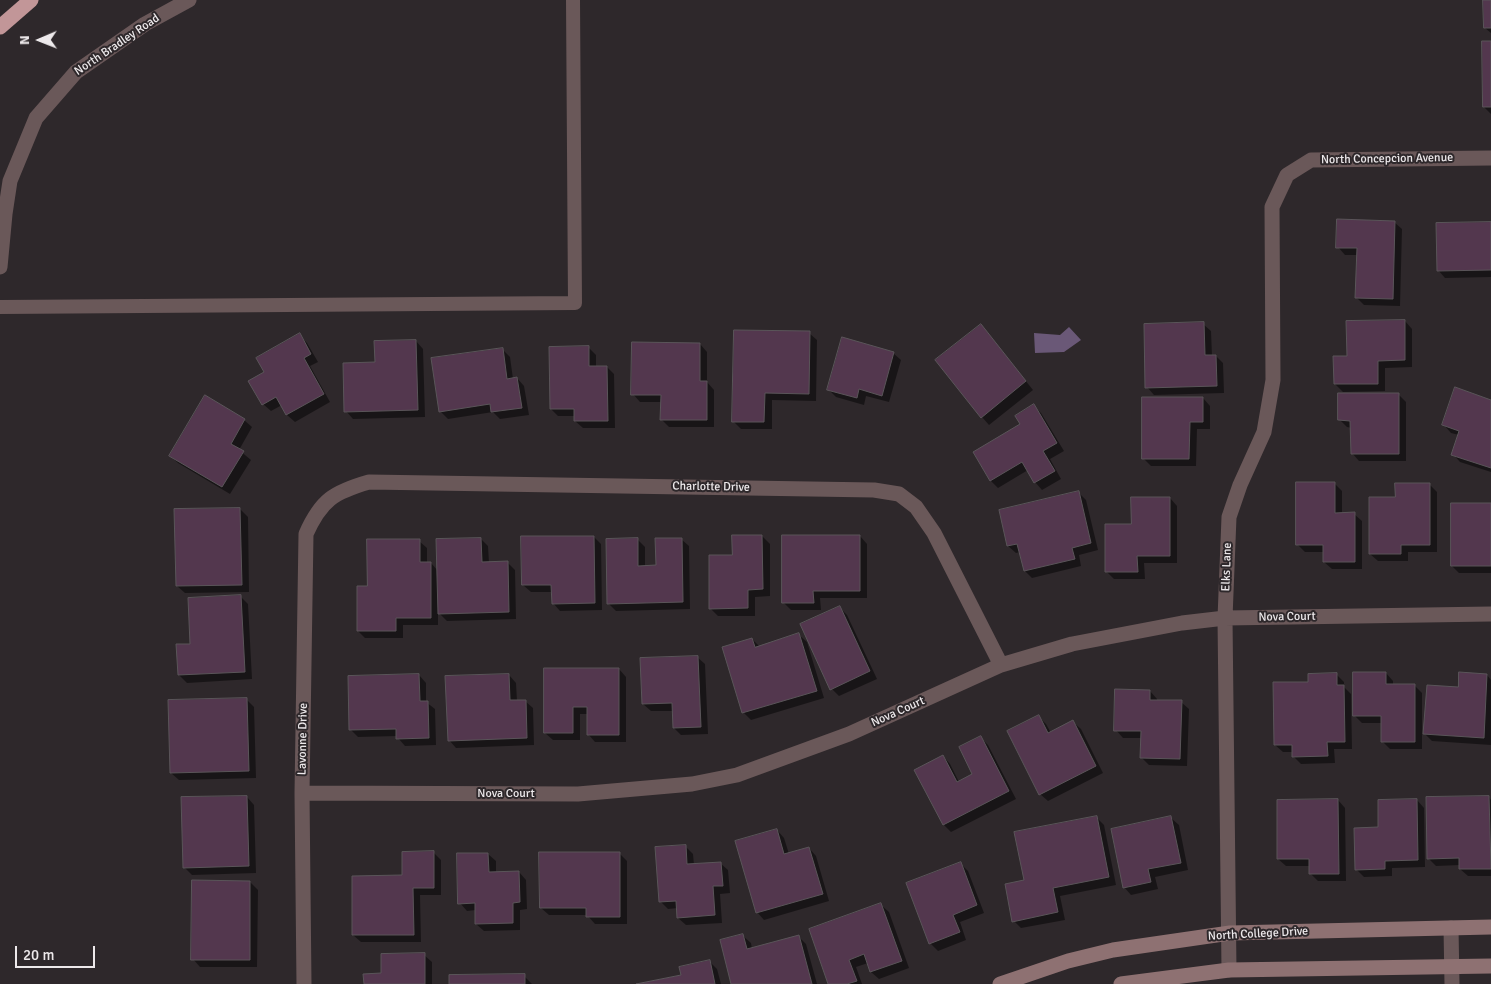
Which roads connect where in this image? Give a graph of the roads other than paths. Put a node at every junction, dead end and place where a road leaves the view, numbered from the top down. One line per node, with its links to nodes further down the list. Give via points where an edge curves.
1 (31, 0): 4 (highway)
2 (189, 0): 7 (street, North Bradley Road, via 145,24 76,72 36,118 10,181)
3 (573, 0): 8 (lane, via 575,303)
4 (0, 28)
5 (1491, 158): 6 (street, North Concepcion Avenue, via 1311,160)
6 (1287, 175): 11 (street, Elks Lane, via 1272,207 1273,380 1264,432 1229,517)
7 (0, 267)
8 (0, 308)
9 (327, 501): 12 (street, Charlotte Drive, via 346,488 369,482 864,490 899,494 916,507 934,532); 13 (street, Lavonne Drive, via 314,515 306,534)
10 (1491, 614): 11 (street, Nova Court)
11 (1225, 618): 12 (street, Nova Court, via 1072,644); 16 (street, Elks Lane)
12 (1000, 665): 13 (street, Nova Court, via 849,734 737,775 692,784 578,794)
13 (302, 793): 20 (street, Lavonne Drive)
14 (1491, 927): 15 (street, North College Drive)
15 (1451, 928): 16 (street, North College Drive); 18 (street)
16 (1230, 933): 19 (street, Elks Lane); 21 (street, North College Drive, via 1113,950)
17 (1491, 966): 18 (street)
18 (1451, 967): 19 (street); 23 (street)
19 (1229, 970): 22 (street)
20 (304, 984)
21 (1000, 984)
22 (1120, 984)
23 (1452, 984)

